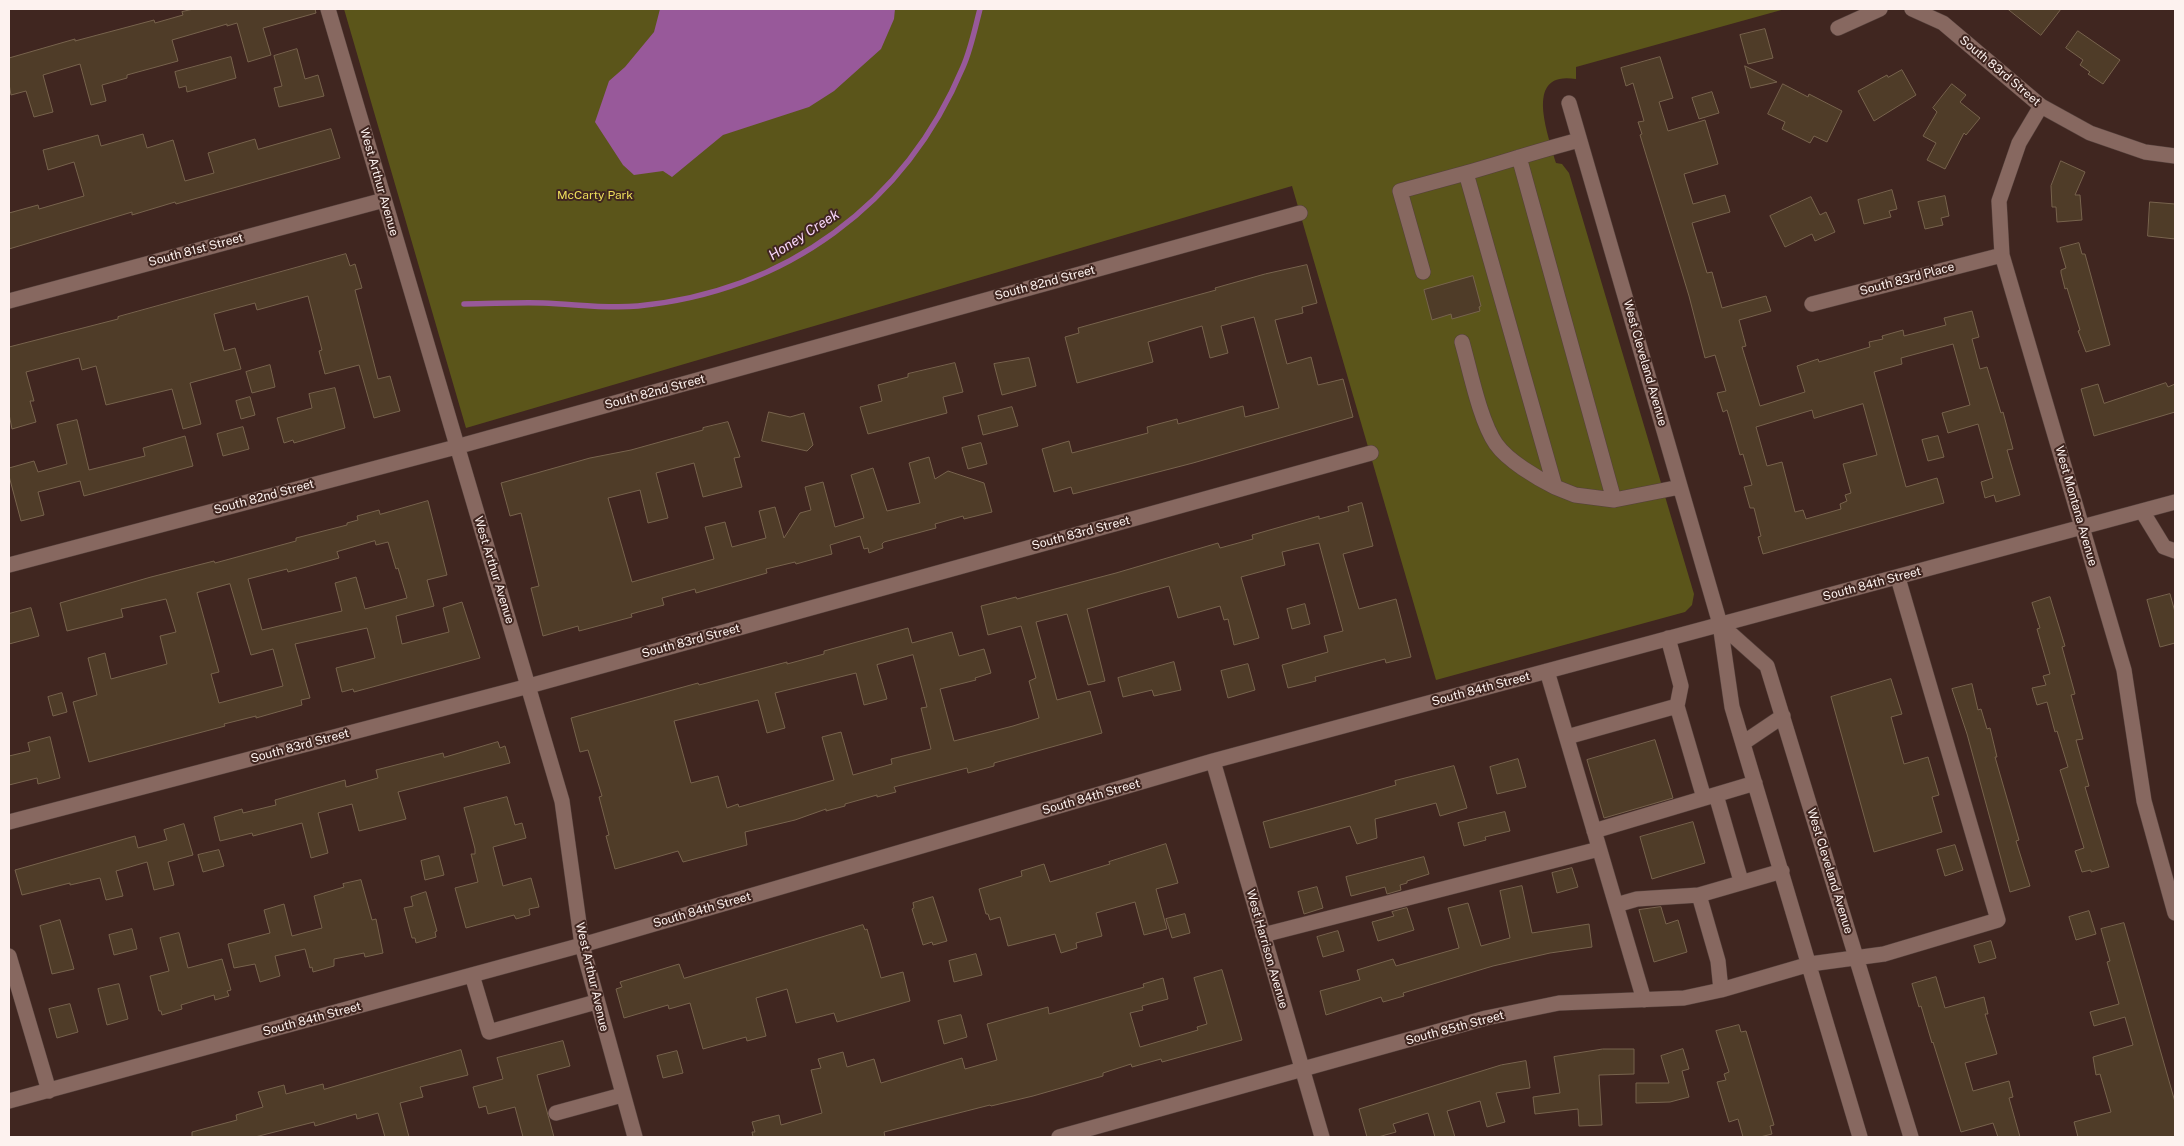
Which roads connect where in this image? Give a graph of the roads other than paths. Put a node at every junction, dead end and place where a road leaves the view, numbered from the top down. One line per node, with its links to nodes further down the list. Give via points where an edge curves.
1 (328, 9): 11 (street, West Arthur Avenue)
2 (1880, 9): 4 (street)
3 (1912, 9): 6 (street, South 83rd Street, via 1942,22)
4 (1838, 28)
5 (1569, 103): 7 (street, West Cleveland Avenue)
6 (2041, 106): 8 (street, South 83rd Street, via 2090,133 2145,152); 13 (street, West Montana Avenue, via 2019,143 1999,201)
7 (1579, 140): 9 (street); 21 (street, West Cleveland Avenue)
8 (2175, 156)
9 (1519, 157): 10 (street); 22 (street)
10 (1466, 173): 14 (street, via 1400,190); 20 (street)
11 (384, 200): 15 (street, South 81st Street); 18 (street, West Arthur Avenue)
12 (1300, 213): 18 (street, South 82nd Street)
13 (2002, 255): 16 (street, South 83rd Place); 25 (street, West Montana Avenue)
14 (1423, 272)
15 (9, 301)
16 (1812, 304)
17 (1462, 342): 20 (street, via 1482,413 1496,445 1531,476)
18 (456, 447): 27 (street, South 82nd Street); 32 (street, West Arthur Avenue)
19 (1371, 453): 32 (street, South 83rd Street)
20 (1555, 487): 22 (street, via 1575,495)
21 (1680, 487): 22 (street); 29 (street, West Cleveland Avenue)
22 (1614, 500)
23 (2175, 502): 24 (street, South 84th Street)
24 (2142, 510): 25 (street, South 84th Street); 26 (street, via 2164,547)
25 (2082, 526): 28 (street, South 84th Street); 45 (street, West Montana Avenue, via 2124,670 2144,802)
26 (2175, 551)
27 (9, 565)
28 (1898, 578): 29 (street, South 84th Street); 52 (street, South 85th Street, via 1998,920 1884,954)
29 (1720, 624): 30 (street, South 84th Street); 34 (street, West Cleveland Avenue, via 1767,666); 36 (street, West Cleveland Avenue, via 1732,707)
30 (1668, 638): 31 (street, South 84th Street); 33 (street, via 1680,686)
31 (1547, 671): 35 (street); 37 (street, South 84th Street)
32 (529, 686): 40 (street, South 83rd Street); 50 (street, West Arthur Avenue, via 562,801)
33 (1677, 706): 35 (street); 39 (street)
34 (1783, 716): 36 (street); 52 (street, West Cleveland Avenue)
35 (1567, 737): 41 (street)
36 (1743, 743): 38 (street, West Cleveland Avenue)
37 (1213, 761): 49 (street, West Harrison Avenue); 50 (street, South 84th Street)
38 (1755, 783): 39 (street); 43 (street, West Cleveland Avenue)
39 (1710, 797): 41 (street); 44 (street)
40 (9, 822)
41 (1594, 831): 42 (street)
42 (1600, 849): 47 (street); 49 (street)
43 (1782, 871): 44 (street); 53 (street, West Cleveland Avenue)
44 (1742, 881): 46 (street)
45 (2172, 890): 48 (street, West Montana Avenue)
46 (1699, 894): 47 (street, via 1636,899); 55 (street, via 1718,961)
47 (1616, 905): 56 (street)
48 (2175, 913)
49 (1263, 935): 58 (street, West Harrison Avenue)
50 (582, 945): 54 (street, South 84th Street); 57 (street, West Arthur Avenue)
51 (9, 956): 59 (street)
52 (1857, 958): 53 (street, South 85th Street); 67 (street, West Cleveland Avenue)
53 (1810, 964): 55 (street, South 85th Street); 66 (street, West Cleveland Avenue)
54 (472, 975): 57 (street, via 489,1032); 59 (street, South 84th Street)
55 (1721, 990): 56 (street, South 85th Street, via 1684,998)
56 (1644, 1000): 58 (street, South 85th Street, via 1559,1003 1486,1018)
57 (596, 1002): 60 (street, West Arthur Avenue)
58 (1302, 1071): 64 (street, South 85th Street); 65 (street, West Harrison Avenue)
59 (49, 1090): 61 (street, South 84th Street)
60 (622, 1095): 62 (street); 63 (street, West Arthur Avenue)
61 (9, 1101)
62 (556, 1113)
63 (635, 1137)
64 (1059, 1137)
65 (1322, 1137)
66 (1860, 1137)
67 (1911, 1137)

